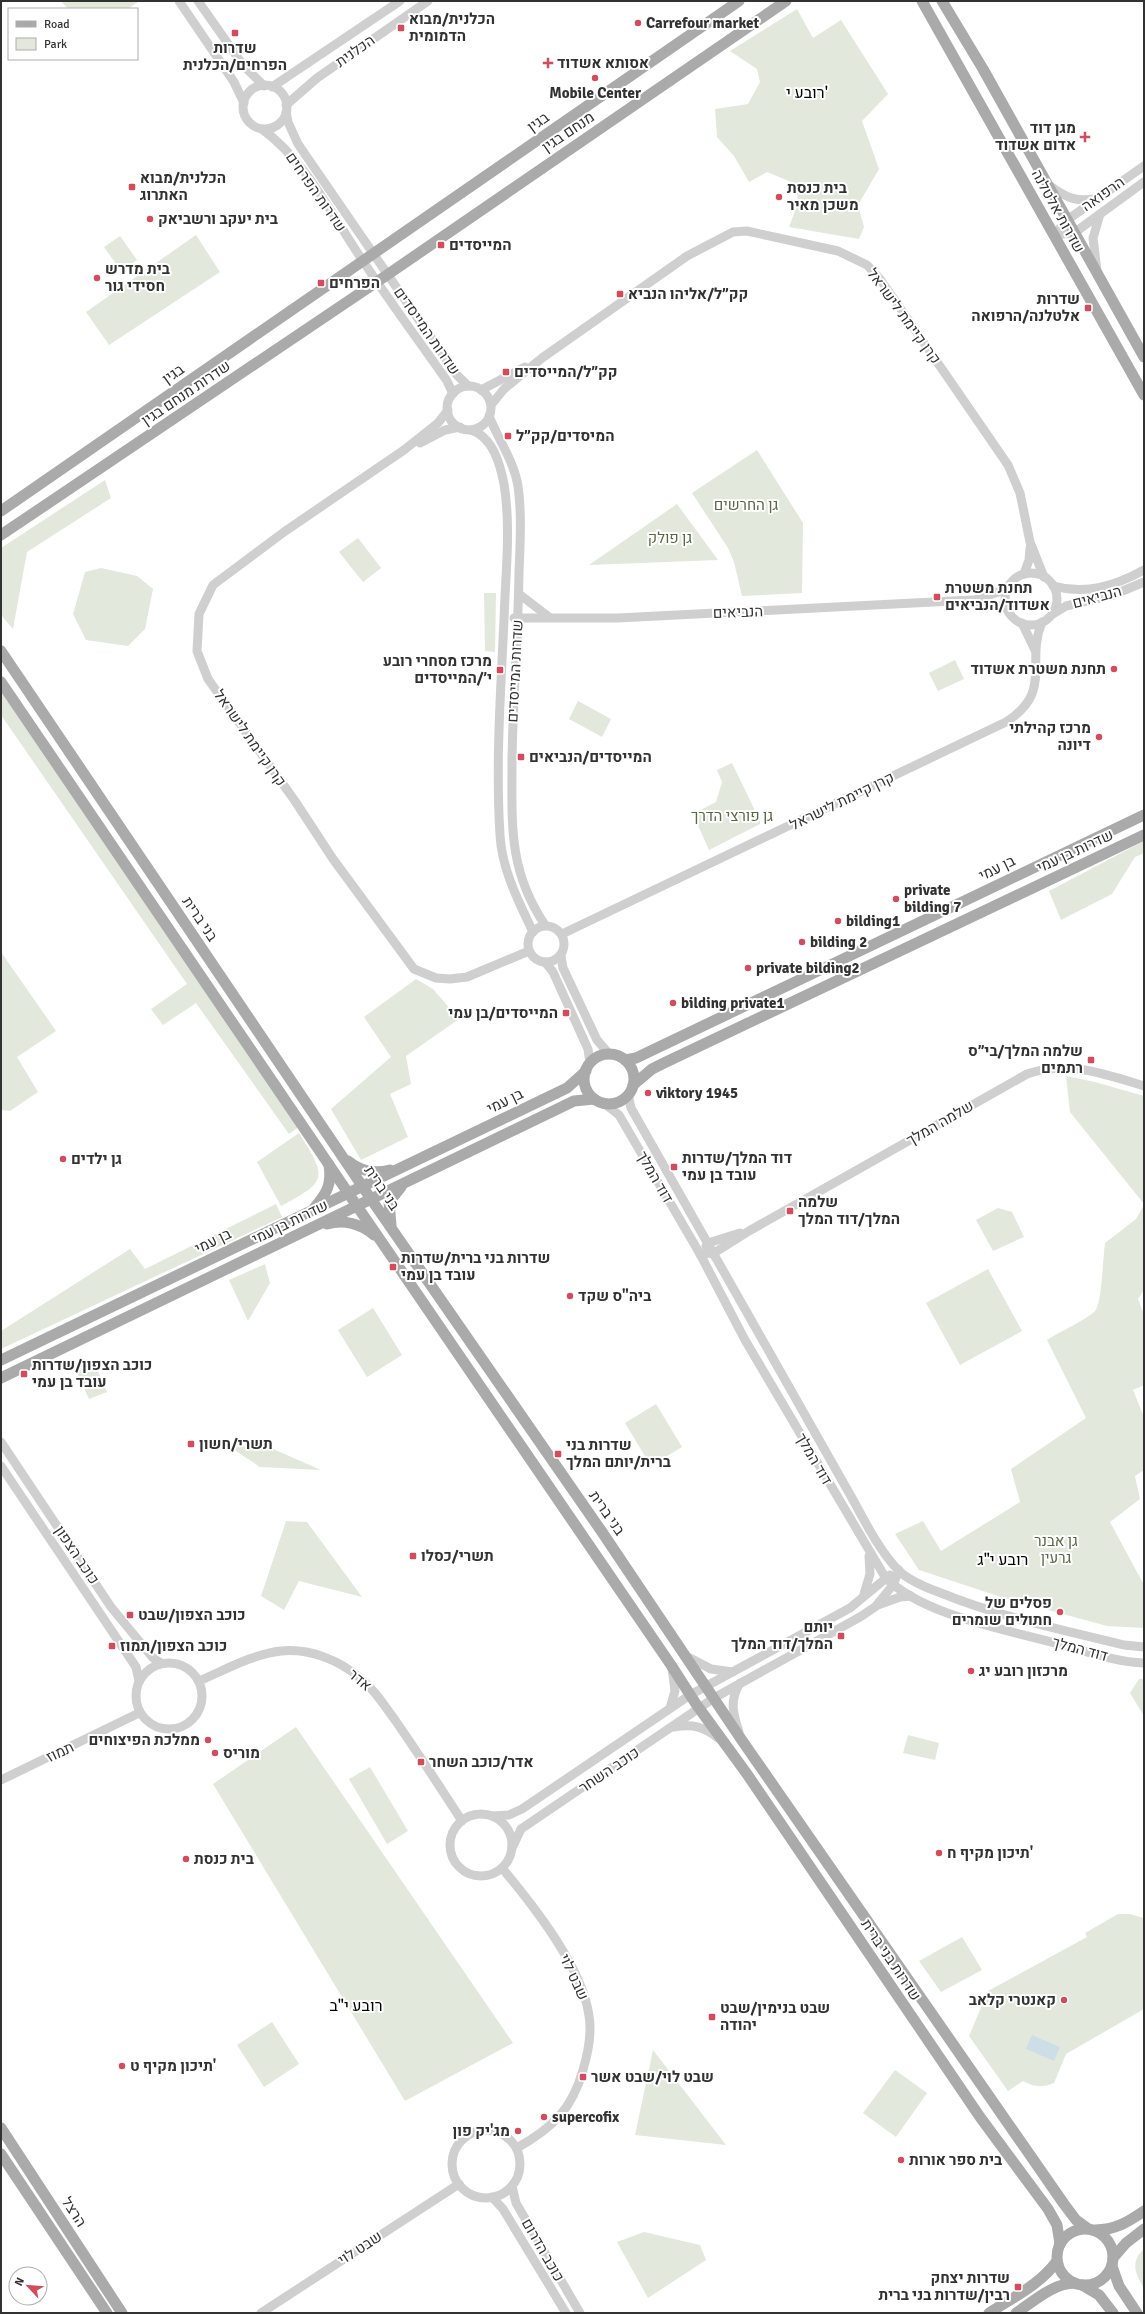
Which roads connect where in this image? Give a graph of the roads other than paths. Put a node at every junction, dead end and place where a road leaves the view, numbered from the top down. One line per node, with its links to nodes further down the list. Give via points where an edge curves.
1 (179, 1): 10 (street, via 234,82)
2 (198, 1): 9 (street, via 243,65)
3 (400, 1): 9 (street, הכלנית)
4 (428, 1): 11 (street, הכלנית, via 317,78)
5 (739, 1): 21 (main road, בגין)
6 (786, 1): 24 (main road, מנחם בגין)
7 (922, 1): 20 (main road, שדרות אלטלנה)
8 (942, 1): 15 (main road, שדרות אלטלנה)
9 (268, 86): 10 (street, via 253,89); 11 (street, via 282,94)
10 (244, 103): 12 (street, via 247,120)
11 (286, 109): 12 (street, via 280,124); 21 (street, שדרות הפרחים, via 298,144)
12 (262, 129): 22 (street, שדרות הפרחים, via 276,139 299,165)
13 (1144, 166): 16 (street, הרפואה)
14 (1144, 182): 17 (street, הרפואה)
15 (1046, 183): 16 (street, via 1072,199 1087,200); 18 (main road, שדרות אלטלנה)
16 (1099, 197): 18 (street, הרפואה)
17 (1100, 214): 19 (street, הרפואה); 23 (street, via 1093,238)
18 (1067, 220): 19 (main road, שדרות אלטלנה); 20 (street, הרפואה)
19 (1074, 232): 20 (street, הרפואה); 23 (main road, שדרות אלטלנה)
20 (1054, 235): 31 (main road, שדרות אלטלנה)
21 (373, 254): 22 (main road); 24 (street, שדרות המייסדים)
22 (363, 261): 25 (street, שדרות המייסדים); 38 (main road, בגין)
23 (1097, 273): 26 (main road, שדרות אלטלנה)
24 (387, 275): 25 (main road, שדרות מנחם בגין); 28 (street, שדרות המייסדים, via 456,374)
25 (377, 281): 30 (street, שדרות המייסדים, via 447,381); 39 (main road, שדרות מנחם בגין)
26 (1144, 357)
27 (542, 358): 29 (street, קרן קיימת לישראל); 32 (street, קרן קיימת לישראל, via 504,389); 40 (street, קרן קיימת לישראל, via 687,256 733,232 760,234 844,253 867,265 880,279 1008,466 1020,493)
28 (468, 386): 29 (street); 30 (street)
29 (481, 390): 32 (street, via 488,396)
30 (453, 394): 33 (street)
31 (1144, 395)
32 (491, 405): 34 (street)
33 (448, 410): 35 (street, via 451,419); 37 (street, קרן קיימת לישראל, via 438,423)
34 (489, 416): 36 (street, via 482,425); 47 (street, שדרות המייסדים, via 511,463 517,484 520,510)
35 (460, 427): 36 (street); 37 (street, קרן קיימת לישראל, via 445,430)
36 (471, 430): 51 (street, שדרות המייסדים, via 482,435 488,442 497,458 504,484 507,512)
37 (404, 450): 64 (street, קרן קיימת לישראל, via 284,532 213,585 199,614 197,651 208,679 414,970 450,980 467,977)
38 (2, 510)
39 (1, 535)
40 (1030, 542): 42 (street, קרן קיימת לישראל, via 1029,560); 43 (street, קרן קיימת לישראל)
41 (1144, 570): 45 (street, הנביאים, via 1098,588 1077,591)
42 (1024, 574): 43 (street, via 1031,573); 46 (street, via 1014,580)
43 (1044, 577): 45 (street)
44 (1144, 582): 50 (street, הנביאים, via 1113,595 1066,606)
45 (1053, 586): 50 (street, via 1057,597)
46 (1008, 589): 48 (street, הנביאים); 49 (street)
47 (519, 594): 52 (street, שדרות המייסדים); 53 (street)
48 (972, 600): 49 (street, הנביאים); 53 (street, הנביאים, via 618,618)
49 (1007, 608): 55 (street, via 1015,619)
50 (1052, 615): 54 (street)
51 (504, 618): 52 (street, הנביאים); 62 (street, שדרות המייסדים, via 500,700 502,859)
52 (518, 618): 53 (street, הנביאים); 61 (street, שדרות המייסדים, via 513,700 511,831 522,881 535,910)
53 (550, 618)
54 (1042, 622): 55 (street); 57 (street, קרן קיימת לישראל, via 1038,632)
55 (1022, 623): 57 (street, קרן קיימת לישראל)
56 (1, 651): 74 (main road, בני ברית)
57 (1036, 654): 63 (street, קרן קיימת לישראל, via 1037,677 1030,698 1019,713 1006,722)
58 (1, 682): 75 (main road, בני ברית)
59 (1144, 814): 68 (main road, בן עמי, via 636,1058)
60 (1144, 834): 71 (main road, שדרות בן עמי, via 664,1062 652,1069)
61 (546, 925): 62 (street); 63 (street, via 555,927)
62 (533, 932): 64 (street, via 528,940)
63 (562, 934): 65 (street, via 565,945)
64 (529, 951): 66 (street, via 536,959)
65 (561, 956): 66 (street); 67 (street, via 563,968 597,1040)
66 (545, 962): 69 (street, via 588,1049)
67 (610, 1054): 68 (main road); 69 (main road, via 599,1056)
68 (625, 1060): 71 (main road, via 631,1069)
69 (588, 1067): 72 (main road, via 584,1083); 76 (main road, בן עמי, via 567,1088)
70 (1144, 1086): 85 (street, שלמה המלך, via 1072,1068 1032,1072)
71 (630, 1090): 73 (main road, via 618,1102); 87 (street, דוד המלך, via 631,1108)
72 (594, 1099): 73 (main road); 77 (main road, שדרות בן עמי, via 574,1101)
73 (605, 1104): 89 (street, דוד המלך, via 619,1115)
74 (342, 1156): 76 (main road, via 363,1170 383,1171); 78 (main road, בני ברית)
75 (328, 1163): 79 (main road, בני ברית); 82 (main road, via 330,1185)
76 (404, 1166): 78 (main road, בן עמי)
77 (404, 1183): 80 (main road, שדרות בן עמי); 84 (main road, via 389,1202)
78 (362, 1186): 79 (main road, בן עמי); 80 (main road, בני ברית)
79 (349, 1193): 81 (main road, בני ברית); 82 (main road, בן עמי)
80 (371, 1200): 81 (main road, שדרות בן עמי); 84 (main road, בני ברית)
81 (356, 1206): 83 (main road, שדרות בן עמי); 86 (main road, בני ברית)
82 (311, 1211): 90 (main road, בן עמי)
83 (309, 1229): 86 (main road, via 334,1222 349,1223 364,1228); 91 (main road, שדרות בן עמי)
84 (392, 1229): 102 (main road, בני ברית)
85 (749, 1230): 87 (street, שלמה המלך); 88 (street, שלמה המלך)
86 (380, 1241): 105 (main road, בני ברית)
87 (708, 1243): 88 (street, דוד המלך); 89 (street)
88 (714, 1253): 89 (street, שלמה המלך); 95 (street, דוד המלך, via 848,1491)
89 (700, 1254): 94 (street, דוד המלך, via 745,1340)
90 (1, 1360)
91 (1, 1378)
92 (1, 1442): 103 (street, כוכב הצפון, via 112,1607 153,1658)
93 (1, 1466): 107 (street, כוכב הצפון, via 136,1667)
94 (869, 1553): 96 (street, דוד המלך); 99 (street, via 869,1585)
95 (899, 1570): 96 (street, כוכב השחר); 97 (street); 101 (street, דוד המלך, via 908,1578 930,1589 967,1604 1124,1645)
96 (885, 1577): 97 (street, דוד המלך); 99 (street, כוכב השחר)
97 (893, 1585): 98 (street, דוד המלך); 100 (street)
98 (912, 1596): 100 (street, via 894,1598); 104 (street, דוד המלך, via 955,1615 1102,1656)
99 (862, 1599): 106 (street, כוכב השחר, via 830,1620)
100 (875, 1607): 109 (street, כוכב השחר, via 843,1628)
101 (1144, 1647)
102 (688, 1657): 106 (street, via 711,1670); 110 (main road, בני ברית)
103 (161, 1663): 107 (street, via 144,1673); 108 (street, via 181,1665 191,1671)
104 (1143, 1663)
105 (671, 1665): 111 (main road, בני ברית); 113 (street, via 675,1691)
106 (733, 1672): 110 (street, כוכב השחר)
107 (139, 1681): 115 (street, via 135,1697)
108 (199, 1681): 115 (street, via 202,1701 199,1711 187,1724 176,1729 159,1729 144,1720); 121 (street, אדר, via 258,1656 282,1651 309,1653 339,1664 360,1678 375,1693 417,1751)
109 (741, 1682): 112 (street, כוכב השחר); 117 (street, via 732,1706)
110 (707, 1686): 111 (street, כוכב השחר); 112 (main road, בני ברית)
111 (690, 1695): 113 (street, כוכב השחר); 114 (main road, שדרות בני ברית)
112 (714, 1698): 114 (street, כוכב השחר); 117 (main road, בני ברית)
113 (670, 1708): 120 (street, כוכב השחר, via 522,1809 509,1815)
114 (699, 1708): 116 (street, כוכב השחר); 118 (main road, שדרות בני ברית)
115 (139, 1713): 119 (street, תמוז)
116 (670, 1728): 118 (street, via 696,1726 709,1731); 122 (street, כוכב השחר, via 521,1829)
117 (741, 1739): 131 (main road, שדרות בני ברית, via 1064,2204 1076,2220)
118 (723, 1742): 133 (main road, שדרות בני ברית, via 980,2117 1048,2209 1057,2225)
119 (1, 1780)
120 (492, 1816): 121 (street, via 481,1814); 122 (street, via 507,1828)
121 (462, 1821): 123 (street, via 450,1841 450,1849 456,1864 464,1871 483,1876)
122 (512, 1848): 123 (street)
123 (502, 1868): 125 (street, שבט לוי, via 553,1936 585,1996 590,2016 587,2055 577,2091 557,2120)
124 (1, 2128): 138 (main road, הרצל)
125 (517, 2148): 127 (street, via 500,2132 476,2131 465,2137 458,2144 453,2159 454,2174); 128 (street, via 520,2166)
126 (1, 2154): 137 (main road)
127 (459, 2184): 129 (street, via 474,2195); 139 (street, שבט לוי)
128 (512, 2186): 129 (street); 141 (street, כוכב הדרום, via 516,2203)
129 (492, 2197): 140 (street, כוכב הדרום, via 503,2209)
130 (1144, 2211): 131 (main road, via 1123,2225 1105,2230)
131 (1091, 2229): 133 (main road, via 1071,2232); 135 (main road, via 1109,2241)
132 (1144, 2229): 135 (main road, via 1126,2243)
133 (1060, 2244): 134 (main road)
134 (1057, 2260): 136 (main road, via 1063,2274); 142 (main road, via 1035,2283)
135 (1113, 2262): 136 (main road, via 1107,2275 1100,2281 1091,2285); 145 (main road, via 1119,2286)
136 (1078, 2284): 143 (main road, via 1067,2283 1051,2290); 144 (main road, via 1099,2295)
137 (108, 2313)
138 (122, 2313)
139 (261, 2313)
140 (566, 2313)
141 (580, 2313)
142 (989, 2313)
143 (1016, 2313)
144 (1113, 2313)
145 (1137, 2313)

